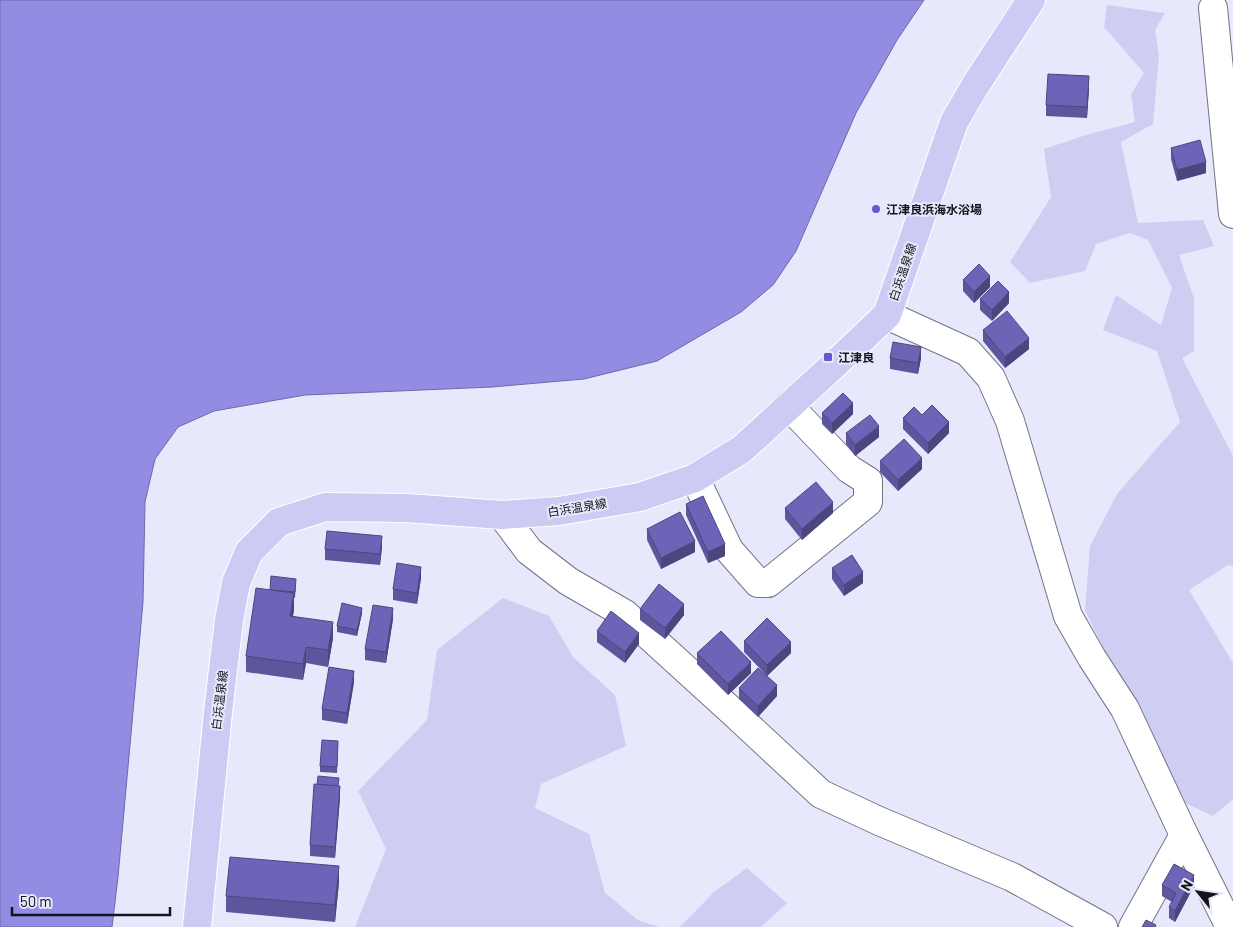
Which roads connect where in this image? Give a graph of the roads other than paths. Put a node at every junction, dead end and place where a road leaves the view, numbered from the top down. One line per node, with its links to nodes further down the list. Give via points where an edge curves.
1 (1031, 0): 4 (main road, 白浜温泉線, via 954,122)
2 (1214, 9): 3 (street)
3 (1233, 214)
4 (887, 315): 5 (main road, 白浜温泉線); 8 (street, via 968,352 991,378 1010,421 1068,616 1125,709)
5 (789, 406): 6 (main road, 白浜温泉線, via 742,449); 6 (street, via 849,469 868,481 868,502 768,583 758,582 729,550)
6 (695, 478): 7 (main road, 白浜温泉線, via 640,496 559,511)
7 (502, 515): 9 (main road, 白浜温泉線, via 408,508 326,507 279,522 248,552 236,583 229,620); 10 (street, via 529,551 568,581 625,614 821,794 1012,877)
8 (1184, 835): 11 (street); 12 (street)
9 (197, 927)
10 (1103, 927)
11 (1133, 927)
12 (1230, 927)

